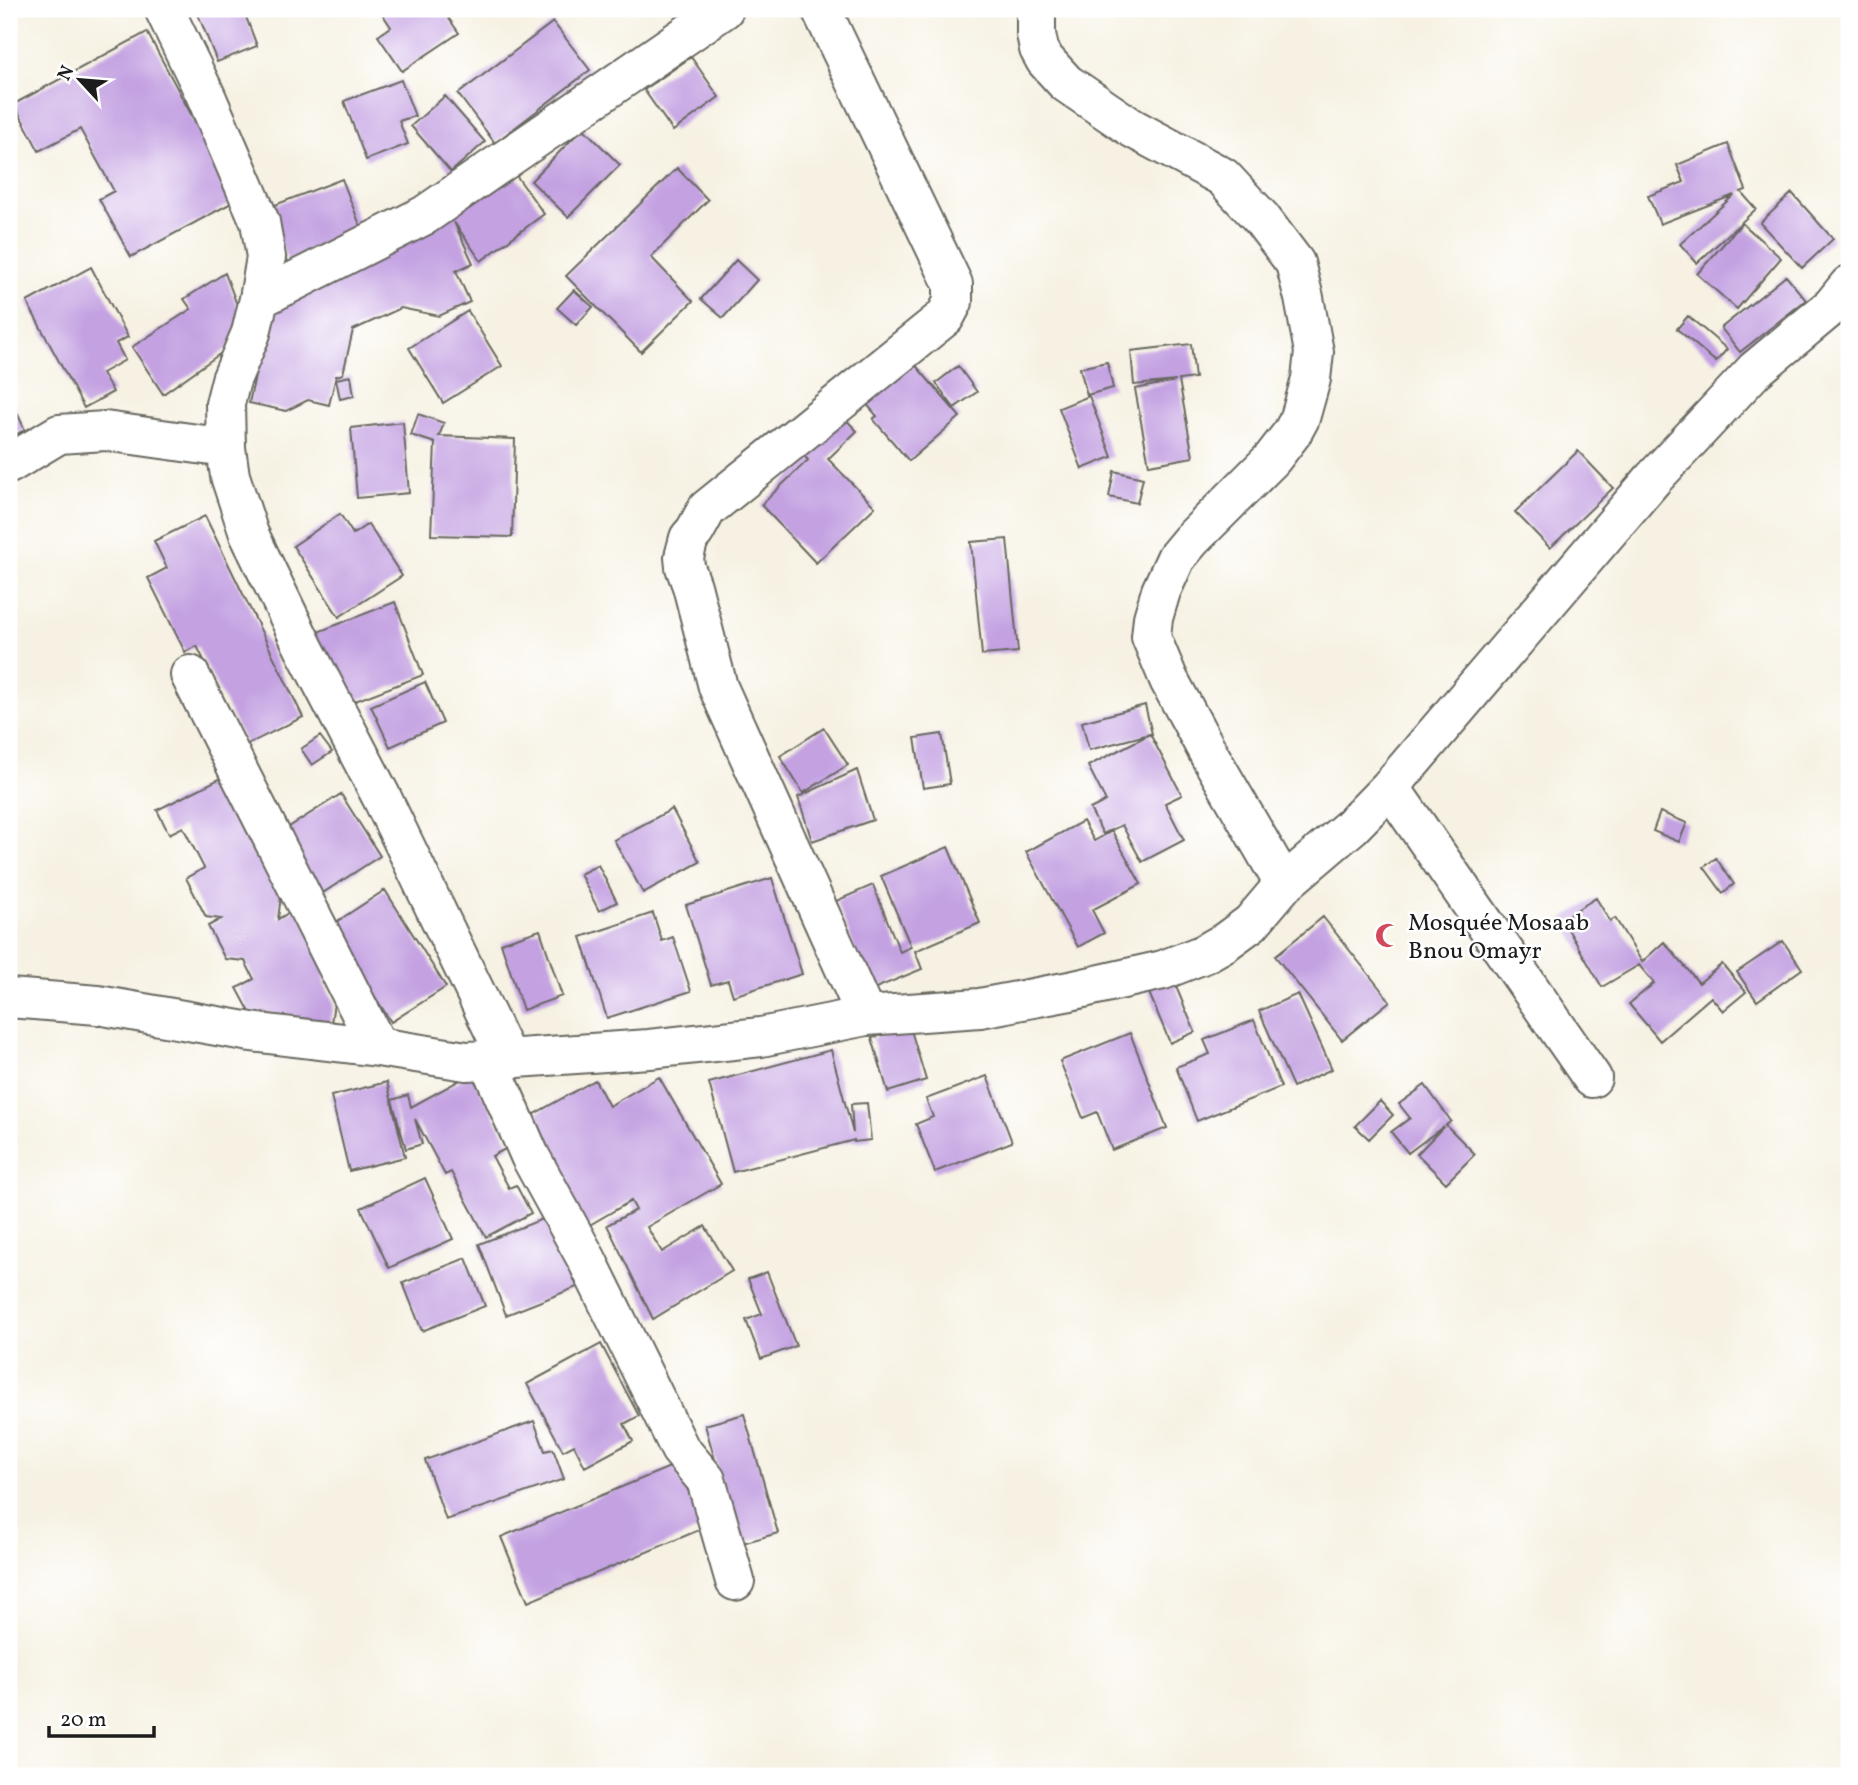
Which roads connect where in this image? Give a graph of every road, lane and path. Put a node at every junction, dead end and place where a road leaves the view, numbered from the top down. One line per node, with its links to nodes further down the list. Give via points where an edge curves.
1 (164, 9): 6 (street, via 260,222 266,257)
2 (724, 9): 6 (street, via 425,215)
3 (821, 9): 13 (street, via 953,284 953,302 946,317 707,509 689,538 684,557 718,687)
4 (1036, 9): 11 (street, via 1039,49 1066,83 1132,128 1223,177 1295,264 1314,352 1300,418 1272,459 1176,558 1161,591 1151,637 1198,734)
5 (1849, 285): 10 (street, via 1832,306 1755,370 1653,479)
6 (259, 299): 7 (street, via 225,404)
7 (226, 448): 8 (street, via 105,431 59,434); 15 (street, via 230,476 250,534 303,648 382,798)
8 (9, 464)
9 (190, 675): 14 (street)
10 (1390, 787): 11 (street); 16 (street)
11 (1284, 884): 13 (street, via 1251,923 1225,942 1163,970 980,1008)
12 (9, 998): 14 (street, via 98,1005 251,1032)
13 (866, 1016): 15 (street, via 761,1037)
14 (378, 1047): 15 (street, via 467,1061)
15 (497, 1059): 17 (street, via 530,1156 680,1449 706,1480)
16 (1592, 1078)
17 (735, 1581)

